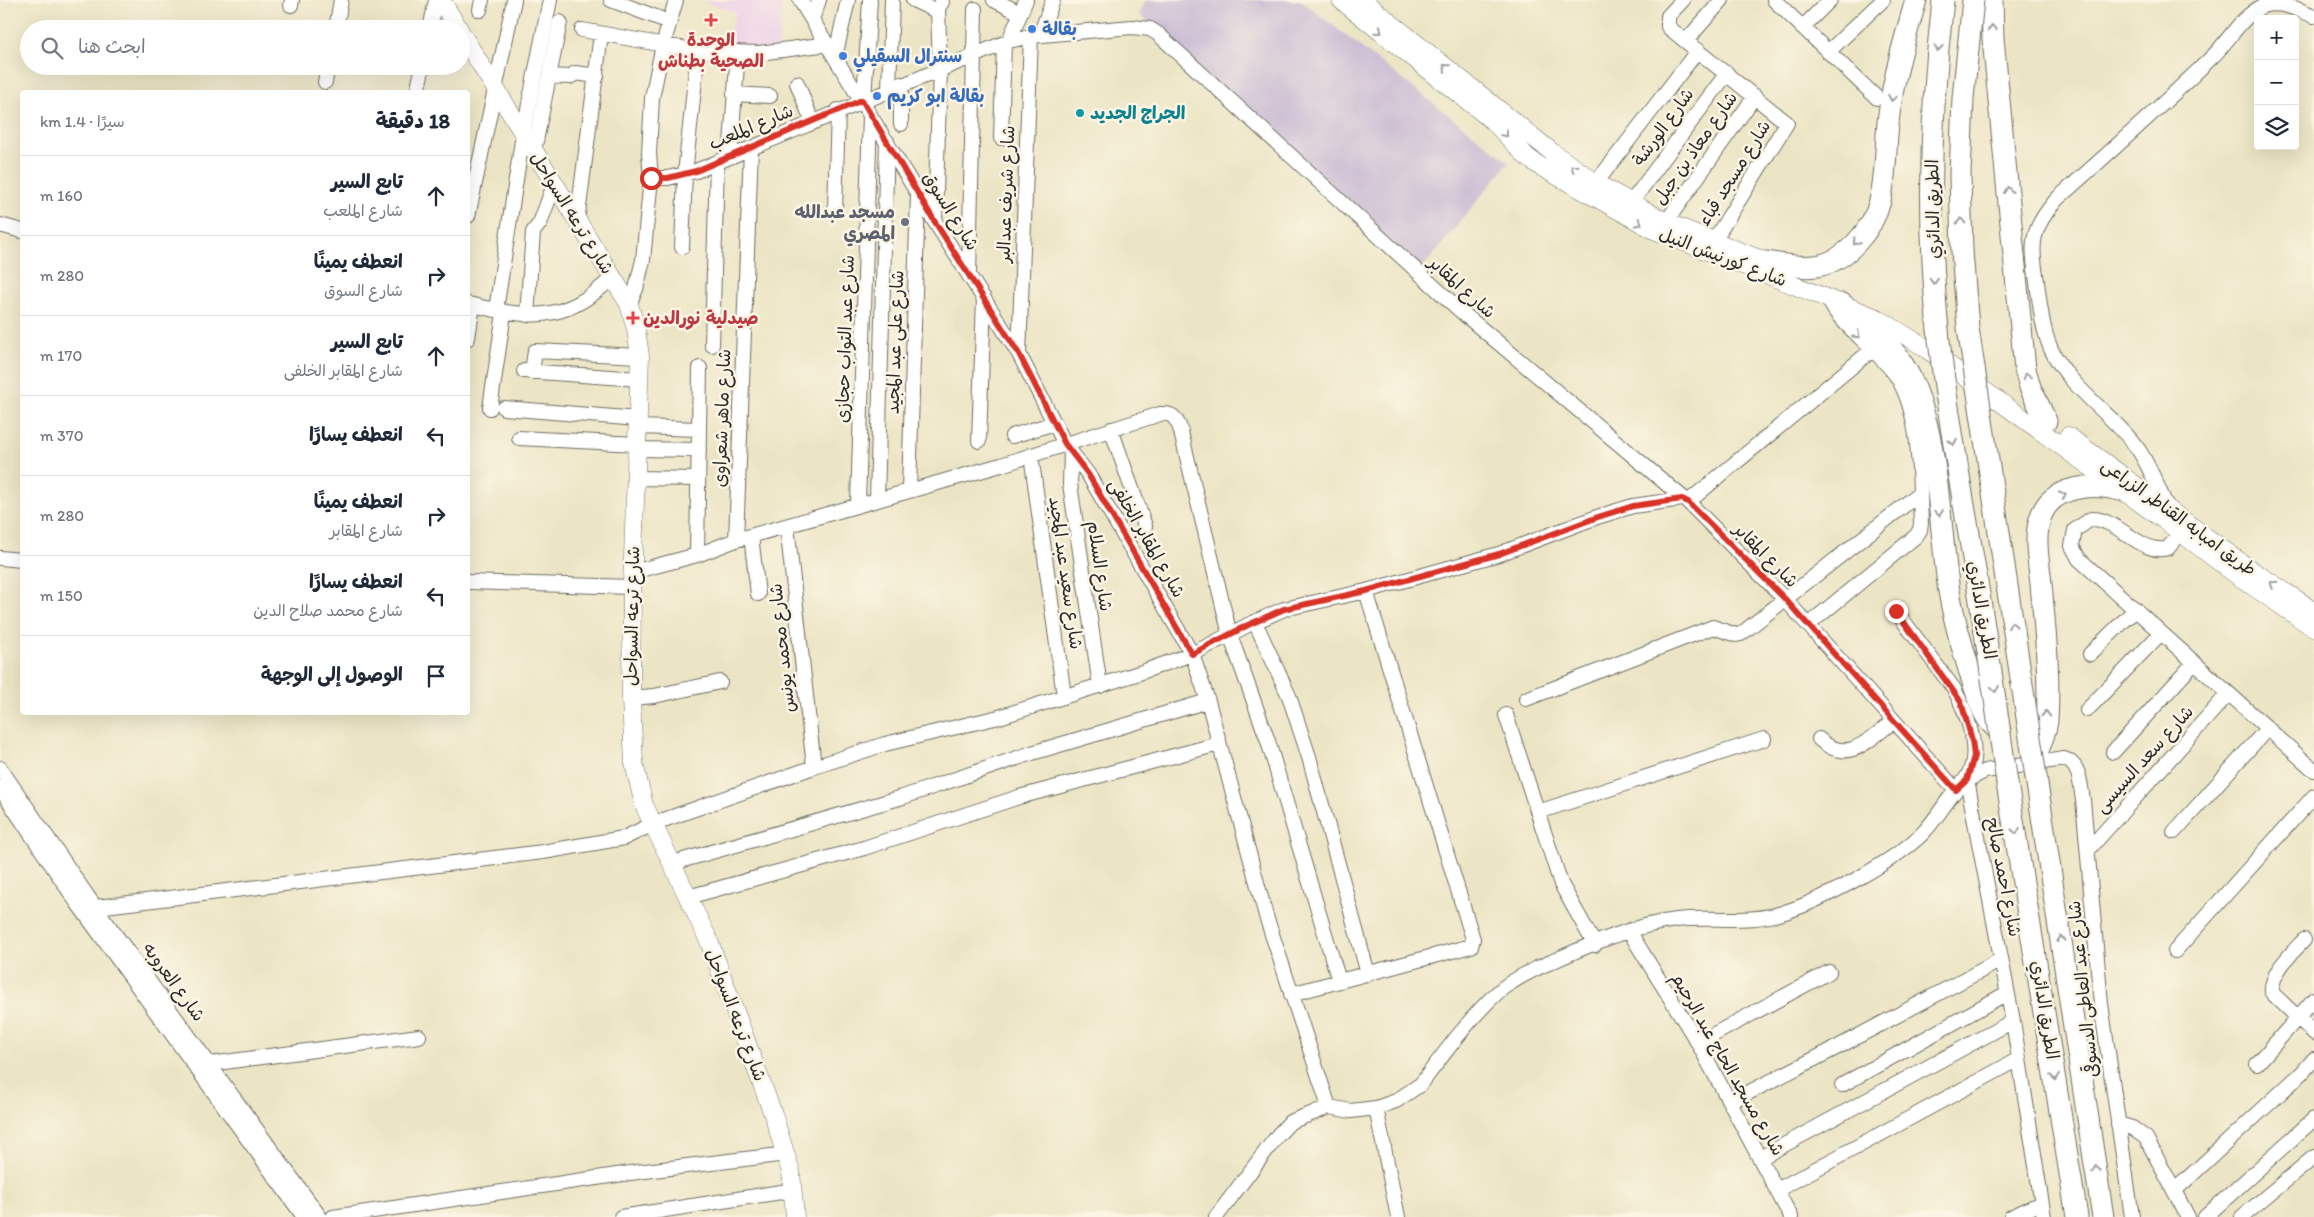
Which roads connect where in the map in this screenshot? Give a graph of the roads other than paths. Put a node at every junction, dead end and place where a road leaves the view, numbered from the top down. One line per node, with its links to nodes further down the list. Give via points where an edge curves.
1 (341, 0): 33 (street)
2 (436, 0): 34 (street)
3 (442, 0): 35 (main road)
4 (514, 0): 61 (street)
5 (550, 0): 73 (street)
6 (611, 0): 37 (street)
7 (676, 0): 37 (street)
8 (800, 0): 32 (street, شارع السوق)
9 (818, 0): 32 (street)
10 (848, 0): 52 (street)
11 (870, 0): 68 (street)
12 (892, 0): 62 (street)
13 (913, 0): 28 (street)
14 (994, 0): 30 (street)
15 (1026, 0): 30 (street)
16 (1053, 0): 41 (street, شارع شريف عبدالبر)
17 (1341, 0): 80 (main road, شارع كورنيش النيل, one-way to 80, via 1494,122 1527,157)
18 (1362, 0): 78 (main road, شارع كورنيش النيل, one-way to 18)
19 (1683, 0): 42 (street, via 1668,16 1667,22 1668,27)
20 (1722, 0): 42 (street)
21 (1830, 0): 38 (street)
22 (1883, 0): 50 (street)
23 (1916, 0): 96 (highway, one-way to 96, via 1895,77 1880,200 1867,229 1846,252 1818,266)
24 (1943, 0): 166 (highway, الطريق الدائري, one-way to 166, bridge, via 1936,63 1932,161 1933,268 1948,409)
25 (1973, 0): 174 (highway, الطريق الدائري, one-way to 25, bridge, via 1968,328 1960,175 1963,98)
26 (1992, 0): 111 (highway, one-way to 26, via 2025,369)
27 (1780, 2): 38 (street)
28 (936, 5): 53 (street)
29 (975, 9): 51 (street)
30 (1020, 13): 43 (street)
31 (2314, 16): 130 (street, via 2288,5 2264,6 2249,15 2214,55 2058,199 2047,211 2032,243 2044,326 2051,350 2081,389 2138,450)
32 (812, 19): 44 (street, شارع السوق)
33 (338, 20)
34 (432, 20)
35 (454, 20)
36 (560, 22): 57 (street)
37 (669, 22): 45 (street)
38 (1802, 28): 50 (street)
39 (582, 30): 40 (street)
40 (601, 34): 45 (street); 58 (street)
41 (1036, 35): 43 (street, شارع المقابر); 107 (street, شارع شريف عبدالبر); 128 (street, شارع المقابر, via 1132,26 1158,34 1464,314)
42 (1686, 41): 47 (street)
43 (1006, 42): 51 (street, شارع المقابر); 74 (street)
44 (828, 44): 49 (street, via 781,51); 52 (street, شارع السوق)
45 (663, 45): 48 (street); 82 (street, via 649,126)
46 (470, 47): 61 (main road, شارع ترعه السواحل)
47 (1698, 50): 54 (street); 83 (street)
48 (698, 51): 49 (street); 81 (street)
49 (738, 52): 64 (street)
50 (1828, 52): 67 (street)
51 (975, 55): 53 (street, شارع المقابر); 97 (street)
52 (835, 57): 68 (street, شارع السوق)
53 (940, 69): 62 (street, شارع المقابر); 90 (street)
54 (1727, 73): 66 (street); 86 (street, شارع الورشة)
55 (326, 75): 59 (street)
56 (420, 75): 63 (street)
57 (550, 76): 58 (street, via 570,77 575,73); 77 (street)
58 (597, 76): 89 (street)
59 (325, 82)
60 (797, 83): 71 (street)
61 (495, 87): 73 (main road, شارع ترعه السواحل); 87 (street)
62 (895, 87): 68 (street, شارع المقابر); 72 (street)
63 (417, 90)
64 (734, 94): 65 (street); 79 (street)
65 (770, 96)
66 (1755, 96): 91 (street, شارع معاذ بن جبل); 94 (street, شارع مسجد قباء, via 1787,123)
67 (1876, 98)
68 (863, 100): 69 (street, شارع الملعب); 70 (street, شارع السوق)
69 (838, 110): 71 (street, شارع الملعب); 88 (street)
70 (870, 114): 75 (street, شارع السوق); 129 (street, شارع عبد التواب حجازى)
71 (812, 121): 76 (street, شارع الملعب)
72 (901, 124)
73 (523, 134): 77 (main road, شارع ترعه السواحل); 103 (street)
74 (1001, 138)
75 (887, 141): 85 (street, شارع السوق); 127 (street)
76 (751, 148): 79 (street, شارع الملعب); 135 (street, شارع ماهر شعراوى)
77 (534, 151): 84 (main road, شارع ترعه السواحل)
78 (1553, 153): 80 (main road, via 1542,156 1539,161); 83 (main road, شارع كورنيش النيل, one-way to 78)
79 (723, 159): 81 (street, شارع الملعب); 105 (street)
80 (1542, 167): 100 (main road, شارع كورنيش النيل, one-way to 100, via 1654,230)
81 (685, 174): 82 (street, شارع الملعب); 95 (street)
82 (651, 178): 101 (street, via 640,275)
83 (1596, 183): 86 (main road, شارع كورنيش النيل)
84 (554, 184): 89 (main road, شارع ترعه السواحل); 104 (street, via 540,223 533,232)
85 (918, 194): 90 (street, شارع السوق); 124 (street, شارع على عبد المجيد)
86 (1630, 204): 91 (main road, شارع كورنيش النيل)
87 (470, 206)
88 (835, 210)
89 (577, 222): 98 (main road, شارع ترعه السواحل)
90 (935, 222): 97 (street, شارع السوق)
91 (1666, 222): 94 (main road, شارع كورنيش النيل)
92 (0, 226): 93 (street)
93 (20, 231)
94 (1713, 242): 96 (main road, شارع كورنيش النيل)
95 (682, 247)
96 (1767, 262): 111 (main road, شارع كورنيش النيل, via 1897,316)
97 (969, 276): 99 (street, شارع السوق)
98 (612, 278): 101 (main road, شارع ترعه السواحل); 104 (street, via 590,296 564,310)
99 (984, 298): 107 (street, شارع السوق); 118 (street)
100 (1834, 300): 106 (street, one-way to 106, via 1837,314); 125 (main road, شارع كورنيش النيل, via 1877,318 1921,345); 166 (highway, one-way to 166, via 1874,328 1894,351 1922,407 1934,469 1949,592 1961,643 1987,720)
101 (629, 304): 108 (main road, شارع ترعه السواحل)
102 (470, 305): 103 (street)
103 (500, 312): 104 (street); 115 (street, via 497,408)
104 (527, 315)
105 (712, 345)
106 (1872, 350): 126 (street, via 1893,372 1906,398 1916,440); 128 (street)
107 (1019, 354): 112 (street, شارع السوق)
108 (640, 356): 110 (main road, شارع ترعه السواحل); 110 (street, via 535,351 528,371)
109 (700, 368): 113 (street)
110 (639, 379): 115 (main road, شارع ترعه السواحل)
111 (2046, 421): 130 (main road, طريق امبابه القناطر الزراعى)
112 (1055, 423): 116 (street); 119 (street, شارع السوق)
113 (699, 429): 115 (street); 120 (street)
114 (1111, 429): 119 (street); 132 (street); 151 (street, via 1160,414 1171,414 1175,418)
115 (637, 435): 117 (street); 120 (street); 122 (main road, شارع ترعه السواحل)
116 (1012, 436)
117 (519, 438)
118 (979, 441)
119 (1068, 448): 121 (street); 152 (street, شارع المقابر الخلفى, via 1088,474); 156 (street, شارع السلام, via 1070,484)
120 (699, 450): 123 (street)
121 (1031, 455): 124 (street); 158 (street, شارع سعيد عبد المجيد)
122 (636, 478): 123 (street); 139 (main road, شارع ترعه السواحل)
123 (698, 479): 136 (street)
124 (909, 490): 127 (street)
125 (2120, 490): 133 (main road, طريق امبابه القناطر الزراعى); 174 (highway, one-way to 125, via 2047,721 2045,635 2036,533 2048,505 2071,490 2087,486)
126 (1920, 493): 143 (street); 148 (street, via 1921,524 1916,536)
127 (877, 499): 129 (street)
128 (1685, 501): 141 (street, via 1633,506 1499,554); 143 (street, شارع المقابر)
129 (858, 504): 131 (street)
130 (2167, 507): 146 (main road, طريق امبابه القناطر الزراعى, one-way to 130, via 2247,567)
131 (787, 526): 134 (street); 172 (street, شارع محمد يونس)
132 (1145, 526)
133 (2181, 532): 144 (street, via 2171,546 2159,550 2100,519 2091,519 2076,530 2072,546 2075,554); 149 (main road, طريق امبابه القناطر الزراعى)
134 (751, 536): 135 (street); 142 (street)
135 (736, 540): 136 (street)
136 (697, 556): 139 (street)
137 (0, 558): 138 (street)
138 (20, 560)
139 (632, 579): 140 (street); 159 (main road, شارع ترعه السواحل)
140 (470, 582)
141 (1366, 591): 147 (street, via 1301,604); 192 (street, via 1474,939 1471,946)
142 (758, 594)
143 (1784, 598): 148 (street, شارع المقابر); 160 (street, via 1742,634 1713,627)
144 (2136, 609): 150 (street); 153 (street)
145 (1896, 611): 175 (street, via 1961,702 1974,756)
146 (2314, 611)
147 (1255, 622): 151 (street); 192 (street, via 1289,696 1309,757)
148 (1808, 625): 164 (street, شارع المقابر)
149 (2314, 628)
150 (2161, 633): 154 (street); 162 (street)
151 (1230, 635): 152 (street); 193 (street, via 1268,741)
152 (1192, 654): 156 (street); 161 (street, شارع المقابر الخلفى)
153 (2090, 654)
154 (2194, 663): 157 (street); 170 (street)
155 (720, 682): 159 (street)
156 (1100, 686): 158 (street)
157 (2228, 694): 165 (street); 182 (street, شارع سعد السيسى)
158 (1064, 696): 172 (street, via 999,717 885,744)
159 (631, 698): 180 (main road, شارع ترعه السواحل, via 634,763 639,790)
160 (1526, 699)
161 (1208, 701): 169 (street, شارع المقابر الخلفى); 183 (street, via 1032,753 903,797)
162 (2087, 710)
163 (1506, 715): 179 (street)
164 (1894, 721): 168 (street, via 1858,748 1848,751 1828,748); 177 (street, شارع المقابر)
165 (2267, 729): 171 (street); 181 (street)
166 (2000, 730): 230 (highway, الطريق الدائري, one-way to 230, bridge)
167 (1764, 739): 179 (street)
168 (1819, 739)
169 (1220, 744): 184 (street, via 1019,797 864,848); 195 (street, شارع المقابر الخلفى, via 1266,916)
170 (2113, 752)
171 (2313, 766)
172 (814, 767): 180 (street)
173 (0, 768): 185 (street, شارع العروبه)
174 (2035, 769): 231 (highway, الطريق الدائري, one-way to 174)
175 (1967, 780): 177 (street); 182 (street, شارع عبد العاطى الدسوقى, via 1986,771 2064,758 2069,760 2077,768); 190 (street, شارع احمد صالح)
176 (0, 788): 185 (street, شارع العروبه)
177 (1956, 790): 186 (street, via 1922,834 1905,848 1821,898 1761,918 1677,920)
178 (2314, 796): 189 (street)
179 (1538, 812): 188 (street, via 1561,884)
180 (655, 823): 183 (main road, شارع ترعه السواحل); 185 (street, via 608,842)
181 (2174, 832)
182 (2088, 850): 211 (street, شارع عبد العاطى الدسوقى, via 2101,1004)
183 (674, 863): 184 (main road, شارع ترعه السواحل)
184 (688, 897): 212 (main road, شارع ترعه السواحل, via 727,986)
185 (87, 902): 204 (street, شارع العروبه); 215 (street, شارع العروبه)
186 (1629, 931): 188 (street); 201 (street, شارع مسجد الحاج عبد الرحيم)
187 (2304, 940): 197 (street, via 2286,960 2271,985 2272,993)
188 (1595, 945): 209 (street, via 1551,962 1507,985 1483,1008 1421,1084 1396,1101)
189 (2174, 951)
190 (2000, 960): 194 (street, شارع احمد صالح); 207 (street)
191 (1829, 972): 201 (street)
192 (1368, 974): 193 (street)
193 (1339, 981): 195 (street)
194 (2007, 993): 198 (street, شارع احمد صالح); 206 (street)
195 (1291, 994): 208 (street, شارع المقابر الخلفى)
196 (2314, 999): 197 (street)
197 (2297, 1017): 199 (street); 205 (street)
198 (2012, 1021): 202 (street, شارع احمد صالح); 213 (street)
199 (2314, 1033)
200 (419, 1036): 204 (street)
201 (1698, 1043): 207 (street, شارع مسجد الحاج عبد الرحيم)
202 (2019, 1059): 217 (street); 219 (street, شارع احمد صالح)
203 (2314, 1059): 218 (street)
204 (210, 1064): 215 (street, شارع العروبه)
205 (2257, 1064)
206 (1842, 1085)
207 (1730, 1102): 213 (street, شارع مسجد الحاج عبد الرحيم)
208 (1329, 1108): 209 (street, via 1351,1111); 225 (street, via 1290,1122)
209 (1376, 1108): 226 (street)
210 (2314, 1119): 234 (street)
211 (2118, 1124): 218 (street, via 2132,1128 2146,1138); 232 (street, شارع عبد العاطى الدسوقى)
212 (787, 1154): 216 (main road, شارع ترعه السواحل); 222 (street, via 637,1172)
213 (1760, 1158): 217 (street, شارع مسجد الحاج عبد الرحيم)
214 (2314, 1158): 235 (street)
215 (284, 1179): 220 (street, شارع العروبه); 221 (street, شارع العروبه)
216 (794, 1190): 223 (street); 224 (main road, شارع ترعه السواحل)
217 (1777, 1190): 227 (street, شارع مسجد الحاج عبد الرحيم)
218 (2174, 1191): 233 (street)
219 (2041, 1203): 228 (street); 229 (street, شارع احمد صالح)
220 (304, 1217)
221 (320, 1217)
222 (333, 1217)
223 (621, 1217)
224 (795, 1217)
225 (1216, 1217)
226 (1398, 1217)
227 (1792, 1217)
228 (2011, 1217)
229 (2044, 1217)
230 (2077, 1217)
231 (2103, 1217)
232 (2132, 1217)
233 (2188, 1217)
234 (2205, 1217)
235 (2242, 1217)

